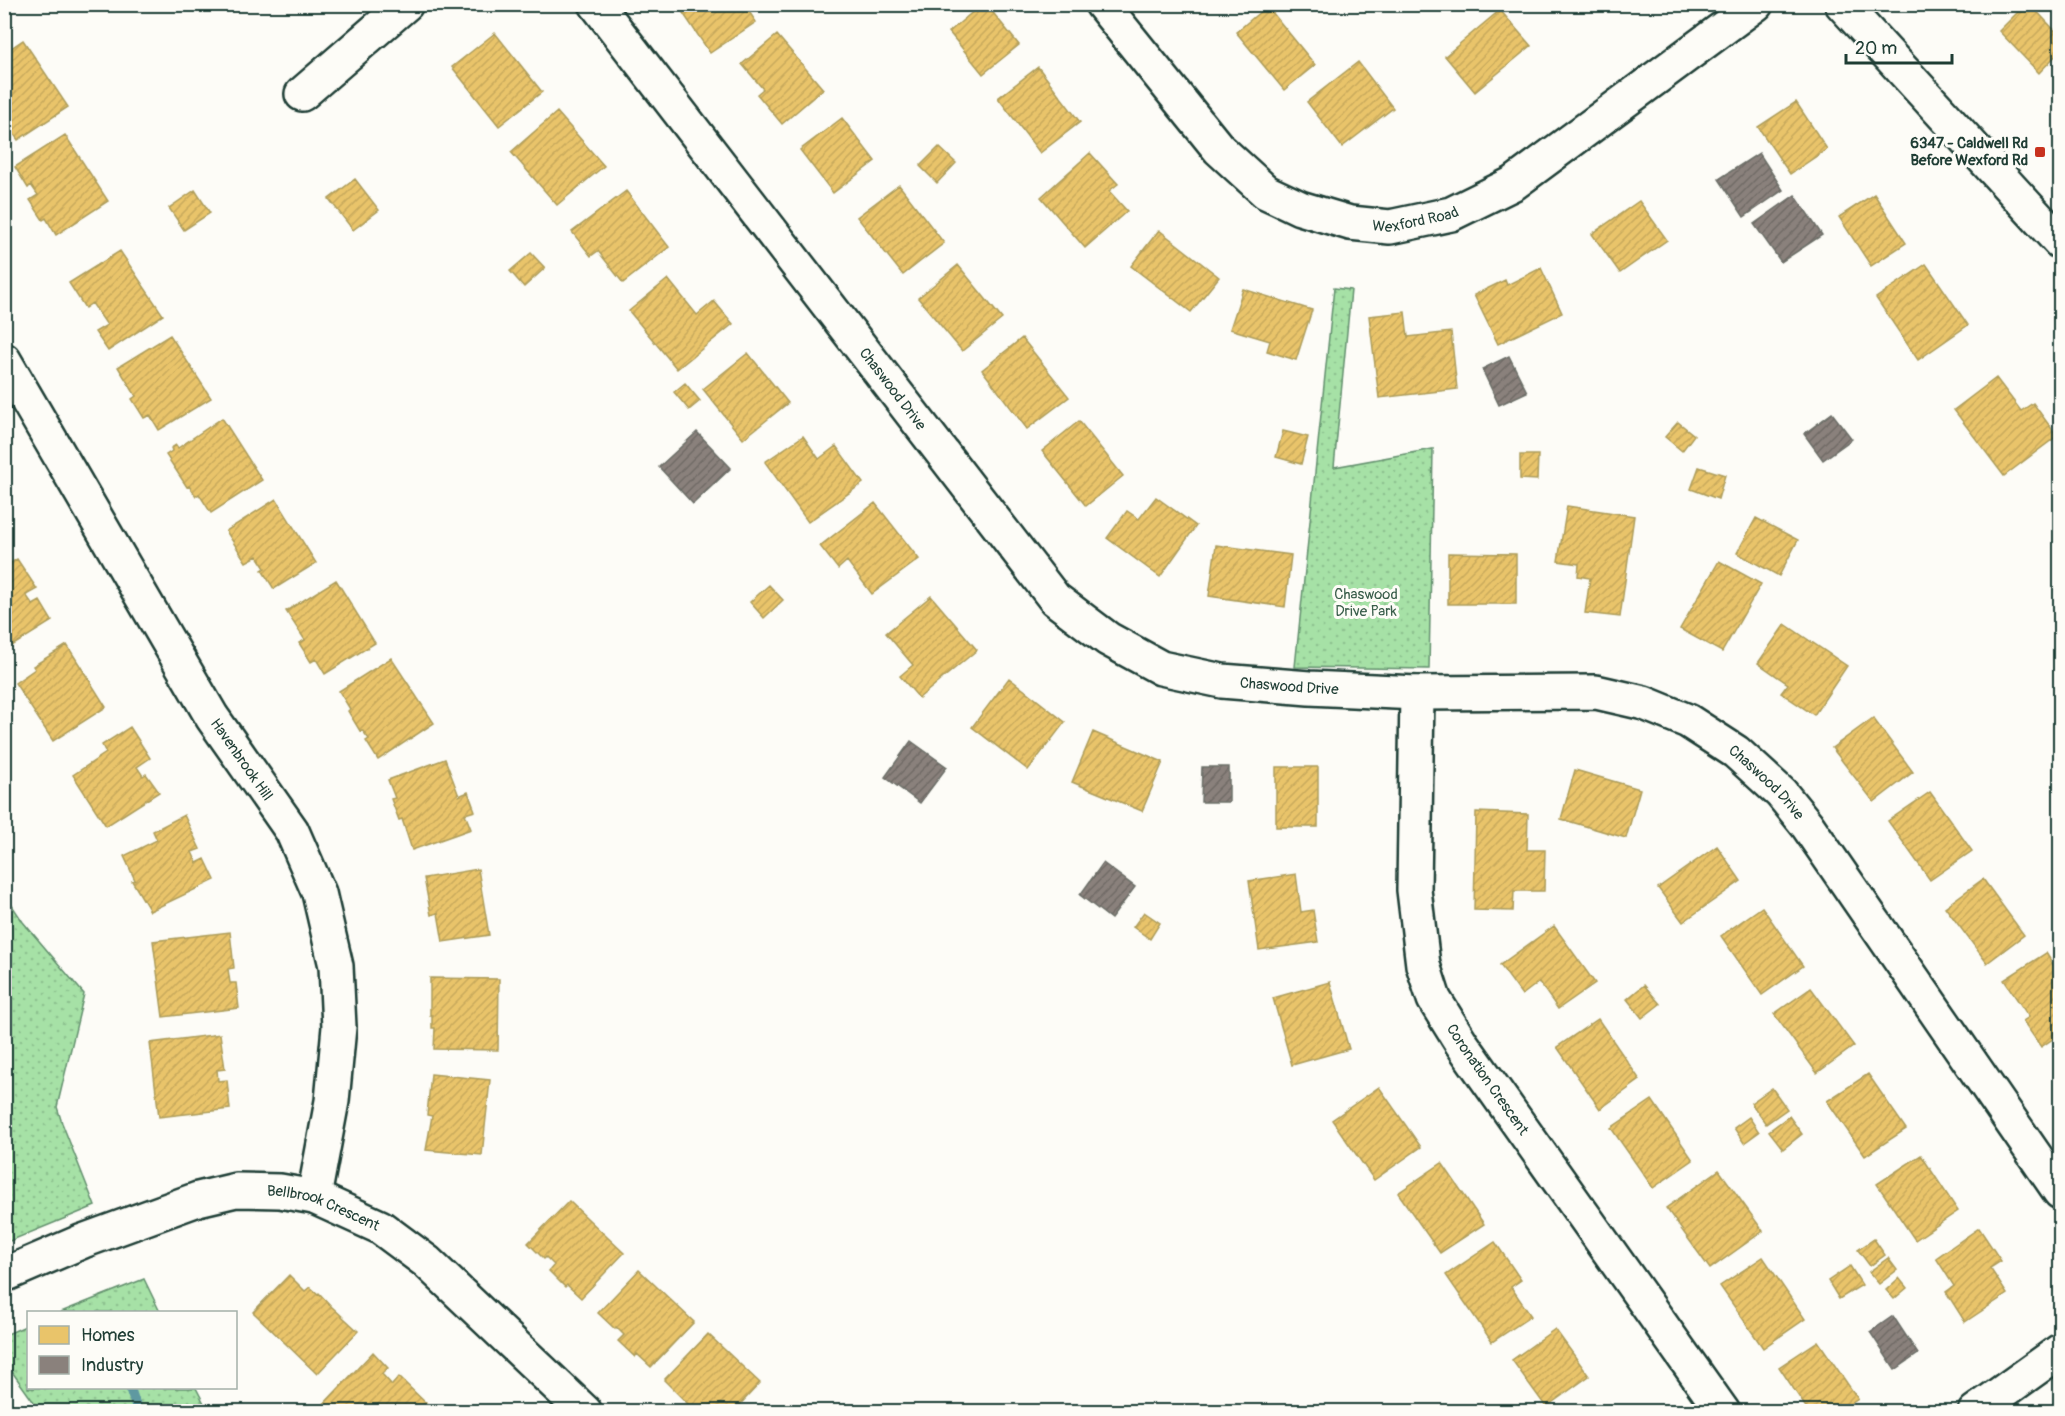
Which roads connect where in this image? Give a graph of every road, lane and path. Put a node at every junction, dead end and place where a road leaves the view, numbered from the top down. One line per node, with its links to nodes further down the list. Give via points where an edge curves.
1 (406, 4): 6 (street)
2 (596, 4): 9 (street, Chaswood Drive, via 1055,599 1108,639 1161,668 1222,681)
3 (1102, 4): 4 (street, Wexford Road, via 1219,149 1266,192 1300,208 1350,223 1389,227 1451,214 1514,183)
4 (1756, 4)
5 (1842, 4): 7 (street)
6 (302, 94)
7 (2061, 242)
8 (4, 360): 11 (street, Havenbrook Hill, via 212,717 292,831 319,893 336,966 339,1027 332,1101)
9 (1417, 693): 10 (street, Chaswood Drive, via 1596,692 1644,703 1688,720 1736,752 1807,825); 15 (street, Coronation Crescent, via 1414,890 1423,965 1434,999 1461,1044)
10 (2061, 1192)
11 (314, 1197): 12 (street, Bellbrook Crescent, via 236,1190 198,1199); 14 (street, Bellbrook Crescent, via 380,1227 427,1262)
12 (4, 1275)
13 (2061, 1351): 16 (street)
14 (585, 1412)
15 (1723, 1412)
16 (1975, 1412)

